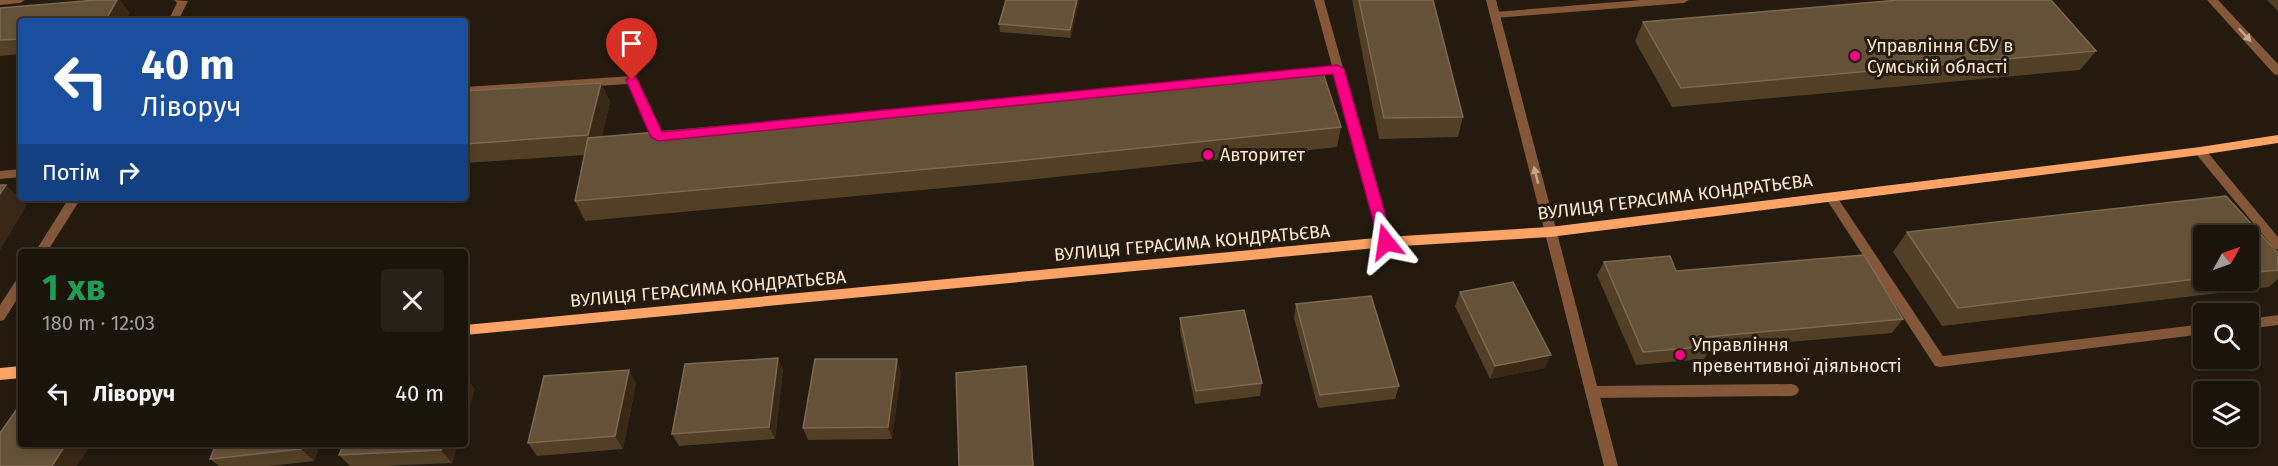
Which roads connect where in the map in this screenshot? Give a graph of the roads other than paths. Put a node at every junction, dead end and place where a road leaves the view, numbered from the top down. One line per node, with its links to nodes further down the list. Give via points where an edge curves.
1 (20, 0): 7 (street)
2 (179, 0): 9 (street, via 183,1)
3 (1319, 0): 10 (street)
4 (1491, 0): 8 (street)
5 (1684, 0): 8 (street)
6 (2212, 0): 11 (street, one-way to 11)
7 (0, 2)
8 (1495, 15): 21 (street, one-way to 8)
9 (174, 18)
10 (1338, 69): 12 (street); 22 (street)
11 (2278, 71)
12 (1291, 74)
13 (468, 91): 14 (street, via 632,80 658,137)
14 (681, 135)
15 (2278, 139): 16 (street, ВУЛИЦЯ ГЕРАСИМА КОНДРАТЬЄВА)
16 (2199, 152): 19 (street, ВУЛИЦЯ ГЕРАСИМА КОНДРАТЬЄВА); 23 (street)
17 (18, 173): 18 (street)
18 (0, 175)
19 (1831, 197): 21 (street, ВУЛИЦЯ ГЕРАСИМА КОНДРАТЬЄВА); 30 (street, via 1940,362)
20 (73, 201): 24 (street)
21 (1550, 232): 22 (street, ВУЛИЦЯ ГЕРАСИМА КОНДРАТЬЄВА); 34 (street)
22 (1386, 242): 29 (street, ВУЛИЦЯ ГЕРАСИМА КОНДРАТЬЄВА)
23 (2278, 246)
24 (42, 249)
25 (18, 288): 26 (street)
26 (0, 316)
27 (2278, 320): 28 (street)
28 (2259, 323)
29 (468, 330)
30 (2193, 331)
31 (18, 372): 32 (street)
32 (0, 374)
33 (1792, 390): 34 (street)
34 (1592, 392): 35 (street)
35 (1611, 466)

